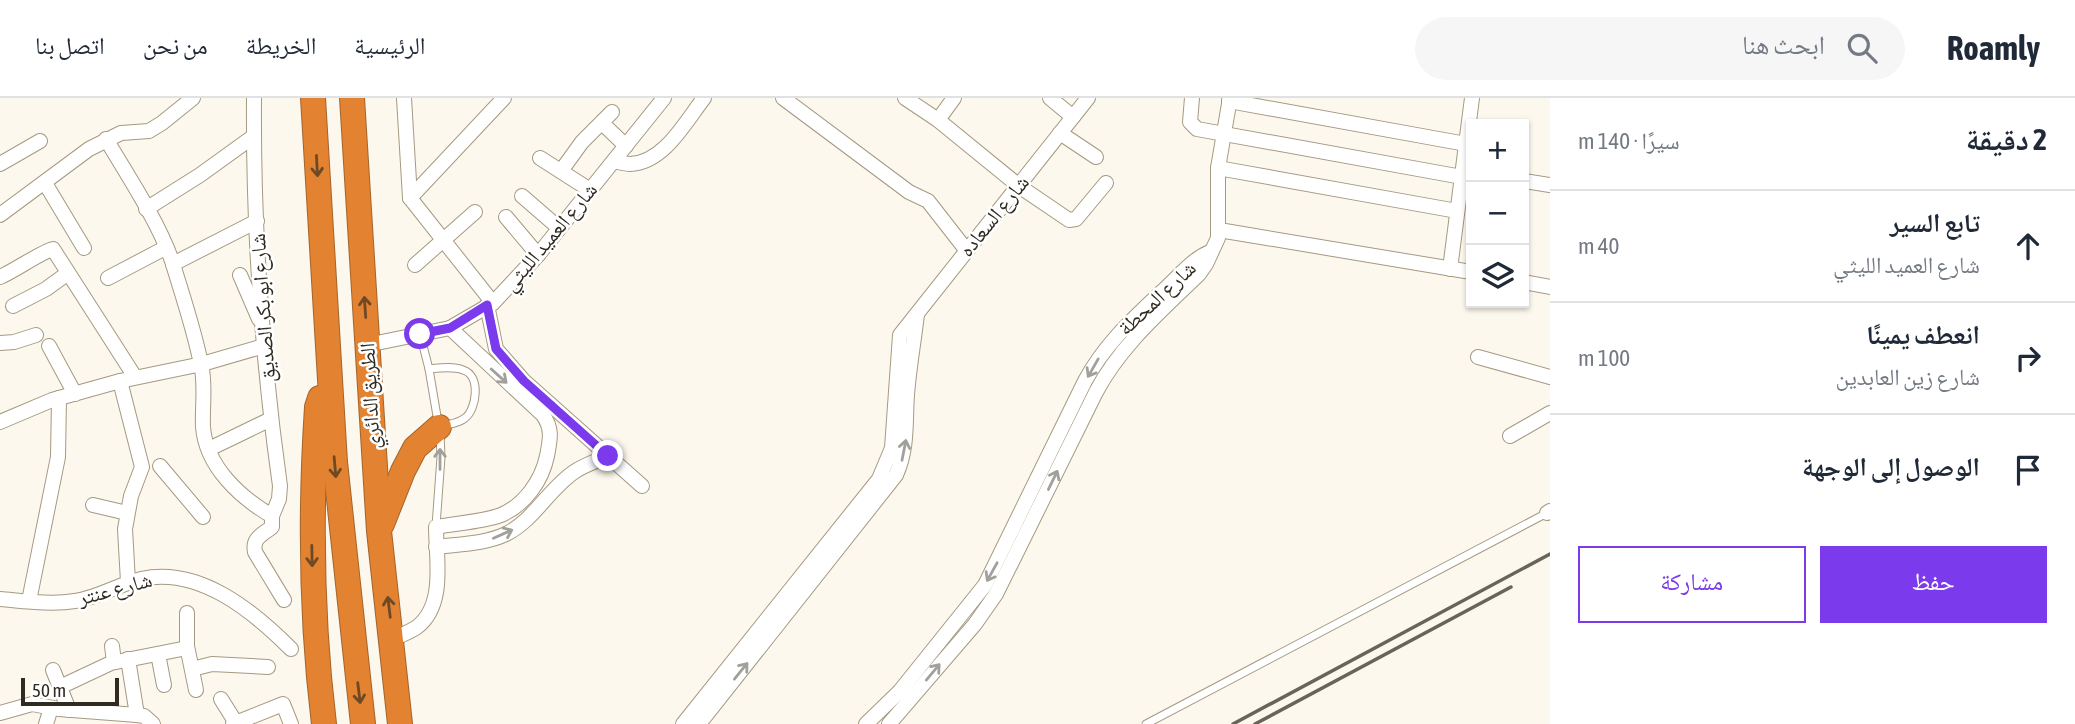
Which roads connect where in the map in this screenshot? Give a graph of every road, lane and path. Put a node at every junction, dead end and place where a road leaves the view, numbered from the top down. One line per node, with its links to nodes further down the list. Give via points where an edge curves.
1 (193, 98): 24 (street, via 149,131)
2 (254, 98): 23 (street, شارع ابو بكر الصديق)
3 (313, 98): 80 (highway, الطريق الدائري, one-way to 80)
4 (352, 98): 75 (highway, الطريق الدائري, one-way to 4)
5 (417, 98): 17 (street)
6 (503, 98): 42 (street)
7 (664, 98): 27 (street, شارع العميد الليثي)
8 (704, 98): 30 (street, via 663,149 648,160)
9 (783, 98): 54 (street, via 909,192 928,201)
10 (905, 98): 20 (street)
11 (954, 98): 20 (street)
12 (1050, 98): 18 (street)
13 (1088, 98): 18 (street, شارع السعاده)
14 (1192, 98): 22 (street, via 1193,127)
15 (1472, 98): 19 (street)
16 (1230, 100): 22 (street); 26 (street)
17 (405, 104): 42 (street)
18 (1073, 117): 21 (street, شارع السعاده)
19 (1469, 119)
20 (939, 120): 39 (street)
21 (1060, 134): 28 (street); 39 (street, شارع السعاده)
22 (1223, 135): 32 (street); 34 (street)
23 (254, 136): 43 (street); 48 (street, شارع ابو بكر الصديق)
24 (106, 139): 36 (street); 43 (street)
25 (40, 141): 31 (street)
26 (1466, 144): 34 (street)
27 (626, 146): 30 (street, شارع العميد الليثي); 33 (street, via 607,118)
28 (1096, 157)
29 (540, 158): 33 (street)
30 (614, 161): 40 (street, شارع العميد الليثي)
31 (0, 164)
32 (1218, 168): 44 (street); 50 (street)
33 (561, 172): 40 (street)
34 (1465, 173): 44 (street)
35 (1529, 182): 38 (street)
36 (45, 183): 46 (street); 52 (street)
37 (1106, 183): 39 (street, via 1072,221)
38 (1550, 185)
39 (1018, 186): 54 (street, شارع السعاده)
40 (590, 190): 49 (street, شارع العميد الليثي)
41 (522, 196): 49 (street)
42 (410, 198): 51 (street)
43 (146, 209): 53 (street)
44 (1457, 211): 59 (street)
45 (475, 212): 51 (street)
46 (0, 215)
47 (506, 217): 56 (street)
48 (257, 221): 57 (street); 70 (street, شارع ابو بكر الصديق)
49 (559, 229): 56 (street, شارع العميد الليثي)
50 (1219, 230): 55 (street); 59 (street)
51 (444, 240): 58 (street); 67 (street)
52 (85, 248)
53 (166, 248): 57 (street); 64 (street)
54 (967, 251): 69 (street, شارع السعاده)
55 (1210, 252): 141 (street, شارع المحطة, one-way to 141, via 1194,261 1102,353 985,585 901,691); 142 (street, شارع المحطة, one-way to 55, via 996,594 1111,365 1203,269)
56 (538, 255): 67 (street, شارع العميد الليثي)
57 (173, 264): 79 (street)
58 (415, 265)
59 (1450, 269): 60 (street)
60 (1466, 271)
61 (68, 273): 63 (street, via 50,249); 68 (street); 83 (street)
62 (240, 275): 70 (street)
63 (0, 277)
64 (108, 278)
65 (1529, 283): 66 (street)
66 (1550, 287)
67 (490, 304): 71 (street, شارع العميد الليثي); 93 (street, via 496,349 524,381)
68 (13, 306)
69 (917, 313): 85 (street); 85 (street, شارع السعاده, via 900,335)
70 (263, 325): 77 (street, شارع ابو بكر الصديق)
71 (450, 328): 72 (street, شارع العميد الليثي); 96 (street, one-way to 96, via 549,424 551,436)
72 (420, 334): 75 (street, شارع العميد الليثي); 81 (lane)
73 (36, 335): 74 (street)
74 (0, 343)
75 (367, 345): 106 (highway, الطريق الدائري)
76 (49, 346): 84 (street)
77 (264, 346): 79 (street); 88 (street, شارع ابو بكر الصديق)
78 (1478, 357): 82 (street)
79 (201, 364): 83 (street); 92 (street, via 203,430)
80 (329, 367): 135 (highway, الطريق الدائري, one-way to 135, via 317,407 312,530 313,612); 136 (highway, الطريق الدائري, one-way to 136)
81 (429, 369): 90 (lane); 90 (lane, via 464,370 474,380 471,411 457,422)
82 (1550, 377)
83 (127, 379): 84 (street); 97 (street, via 141,456)
84 (75, 394): 86 (street)
85 (902, 395): 139 (street, via 892,449 879,480); 140 (street, one-way to 85, via 890,486 905,451)
86 (60, 398): 89 (street); 111 (street, via 58,457)
87 (1550, 413): 91 (street)
88 (271, 419): 92 (street); 103 (street, شارع ابو بكر الصديق, via 280,486)
89 (0, 422)
90 (439, 427): 105 (lane, one-way to 90); 106 (highway, via 415,448)
91 (1510, 436)
92 (209, 449): 103 (street, via 223,476 247,502)
93 (608, 456): 98 (street); 99 (street, via 574,472)
94 (173, 458): 95 (street)
95 (160, 467): 97 (street); 104 (street)
96 (541, 477): 99 (street); 105 (street, via 529,494 501,515)
97 (138, 480): 102 (street)
98 (642, 486)
99 (556, 488): 107 (street, one-way to 99, via 504,535 534,514)
100 (93, 505): 102 (street)
101 (1548, 512): 143 (lane)
102 (127, 513): 108 (street)
103 (272, 516): 110 (street, via 272,527 256,539 255,552)
104 (203, 517)
105 (436, 527): 107 (street)
106 (379, 531): 113 (highway, الطريق الدائري, one-way to 106)
107 (436, 547): 113 (street, via 437,590 430,610 420,625)
108 (128, 582): 111 (street, شارع عنتر, via 76,601); 116 (street, شارع عنتر, via 159,577 205,586 229,597)
109 (0, 599): 111 (street, شارع عنتر)
110 (284, 600)
111 (29, 601)
112 (187, 613): 115 (street)
113 (393, 639): 125 (highway, الطريق الدائري)
114 (112, 646): 118 (street)
115 (187, 648): 117 (street); 120 (street)
116 (291, 649)
117 (158, 654): 118 (street); 122 (street)
118 (121, 660): 123 (street); 130 (street)
119 (268, 667): 120 (street, via 212,664)
120 (192, 669): 124 (street)
121 (53, 670): 123 (street)
122 (164, 685)
123 (60, 687): 128 (street)
124 (196, 690)
125 (397, 693): 137 (highway, الطريق الدائري); 138 (highway, الطريق الدائري)
126 (220, 699): 133 (street)
127 (51, 708): 128 (street); 129 (street, via 32,704); 131 (street)
128 (69, 710): 130 (street)
129 (0, 713)
130 (137, 715): 132 (street)
131 (46, 724)
132 (153, 724)
133 (234, 724): 134 (street, via 283,704)
134 (291, 724)
135 (324, 724)
136 (363, 724)
137 (400, 724)
138 (415, 724)
139 (682, 724)
140 (699, 724)
141 (866, 724)
142 (889, 724)
143 (1146, 724)

